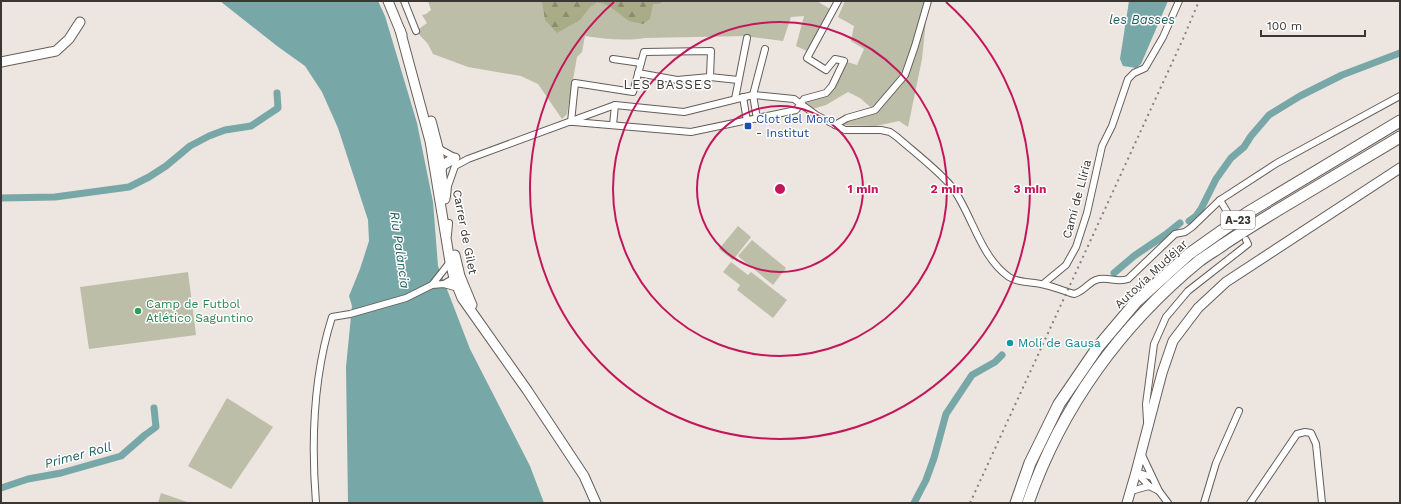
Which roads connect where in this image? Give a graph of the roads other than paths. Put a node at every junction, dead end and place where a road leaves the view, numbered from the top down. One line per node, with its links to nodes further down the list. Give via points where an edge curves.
1 (388, 1): 29 (main road, Carrer de Gilet, via 400,30)
2 (404, 1): 7 (street)
3 (838, 1): 20 (street, via 807,58 826,70 835,59 844,61 826,93 804,99)
4 (928, 1): 27 (street, via 918,39 904,75 875,110 847,118)
5 (1179, 1): 43 (street, Camí de Llíria, via 1145,68 1128,79 1112,126 1102,146 1087,213 1076,247 1066,265)
6 (80, 22): 11 (main road, via 69,39 56,51)
7 (416, 31)
8 (747, 38): 15 (street)
9 (765, 49): 16 (street)
10 (613, 59): 12 (street)
11 (1, 62)
12 (641, 63): 13 (street); 14 (street, via 644,52 711,51)
13 (638, 73): 14 (street, via 677,80); 25 (street, via 633,92 575,83)
14 (710, 77): 15 (street)
15 (738, 80): 19 (street)
16 (753, 95): 18 (street); 20 (street, via 794,99); 22 (street)
17 (1400, 96): 33 (street, via 1277,163)
18 (743, 97): 19 (street); 23 (street)
19 (735, 99): 21 (street, via 684,112)
20 (801, 104): 22 (street, via 796,110); 27 (street)
21 (615, 105): 25 (street); 26 (street)
22 (757, 119): 23 (street)
23 (747, 121): 26 (street, via 691,132)
24 (1400, 121): 48 (highway, Autovía Mudéjar / A-23, via 1247,213 1189,254 1136,302)
25 (571, 122): 26 (street); 30 (street)
26 (614, 125)
27 (834, 125): 43 (street, via 845,130 881,130 898,137 952,188 996,265 1018,281)
28 (1400, 137): 49 (highway, Autovía Mudéjar / A-23, via 1254,223 1200,261 1152,303 1125,333)
29 (434, 146): 30 (street); 31 (main road, via 436,160); 35 (main road, Carrer de Gilet)
30 (455, 162): 31 (main road); 34 (street)
31 (441, 168): 34 (main road, Carrer de Gilet); 35 (main road, via 439,174)
32 (1400, 168): 51 (main road, via 1226,282 1198,308 1173,341)
33 (1220, 200): 36 (street); 43 (street, via 1192,227 1175,234 1128,279 1096,280 1074,294)
34 (446, 203): 37 (main road, Carrer de Gilet)
35 (442, 214): 39 (main road, Carrer de Gilet)
36 (1229, 215)
37 (449, 223): 41 (street, via 448,236 455,270); 46 (main road, Carrer de Gilet, via 456,261)
38 (1246, 240): 51 (street, via 1248,244 1188,290 1166,318 1154,344 1146,404)
39 (450, 262): 40 (street); 41 (main road, Carrer de Gilet)
40 (440, 275): 41 (street); 44 (street)
41 (454, 278): 42 (street); 45 (main road, Carrer de Gilet); 46 (street, via 458,280)
42 (444, 284): 44 (street); 45 (street)
43 (1043, 284)
44 (432, 285): 58 (street, via 406,298 332,317 319,369 315,405)
45 (458, 288): 47 (main road, Carrer de Gilet, via 462,298)
46 (468, 297): 47 (main road, Carrer de Gilet)
47 (482, 324): 59 (main road, via 584,476)
48 (1098, 347): 60 (highway, via 1071,375 1055,401 1024,460); 61 (highway, Autovía Mudéjar / A-23, via 1059,404 1030,463)
49 (1071, 408): 62 (highway, Autovía Mudéjar / A-23, via 1048,452); 63 (highway)
50 (1239, 411): 66 (street, via 1216,463)
51 (1148, 425): 52 (main road)
52 (1141, 453): 53 (main road); 54 (street)
53 (1136, 472): 54 (street); 55 (street); 56 (main road)
54 (1152, 477): 57 (street)
55 (1149, 486): 56 (street); 57 (street)
56 (1131, 491): 64 (main road)
57 (1159, 491): 65 (street)
58 (316, 503)
59 (596, 503)
60 (1008, 503)
61 (1016, 503)
62 (1028, 503)
63 (1034, 503)
64 (1127, 503)
65 (1168, 503)
66 (1204, 503)
67 (1250, 503): 68 (street, via 1297,434 1304,432 1311,434 1316,444)
68 (1322, 503)

